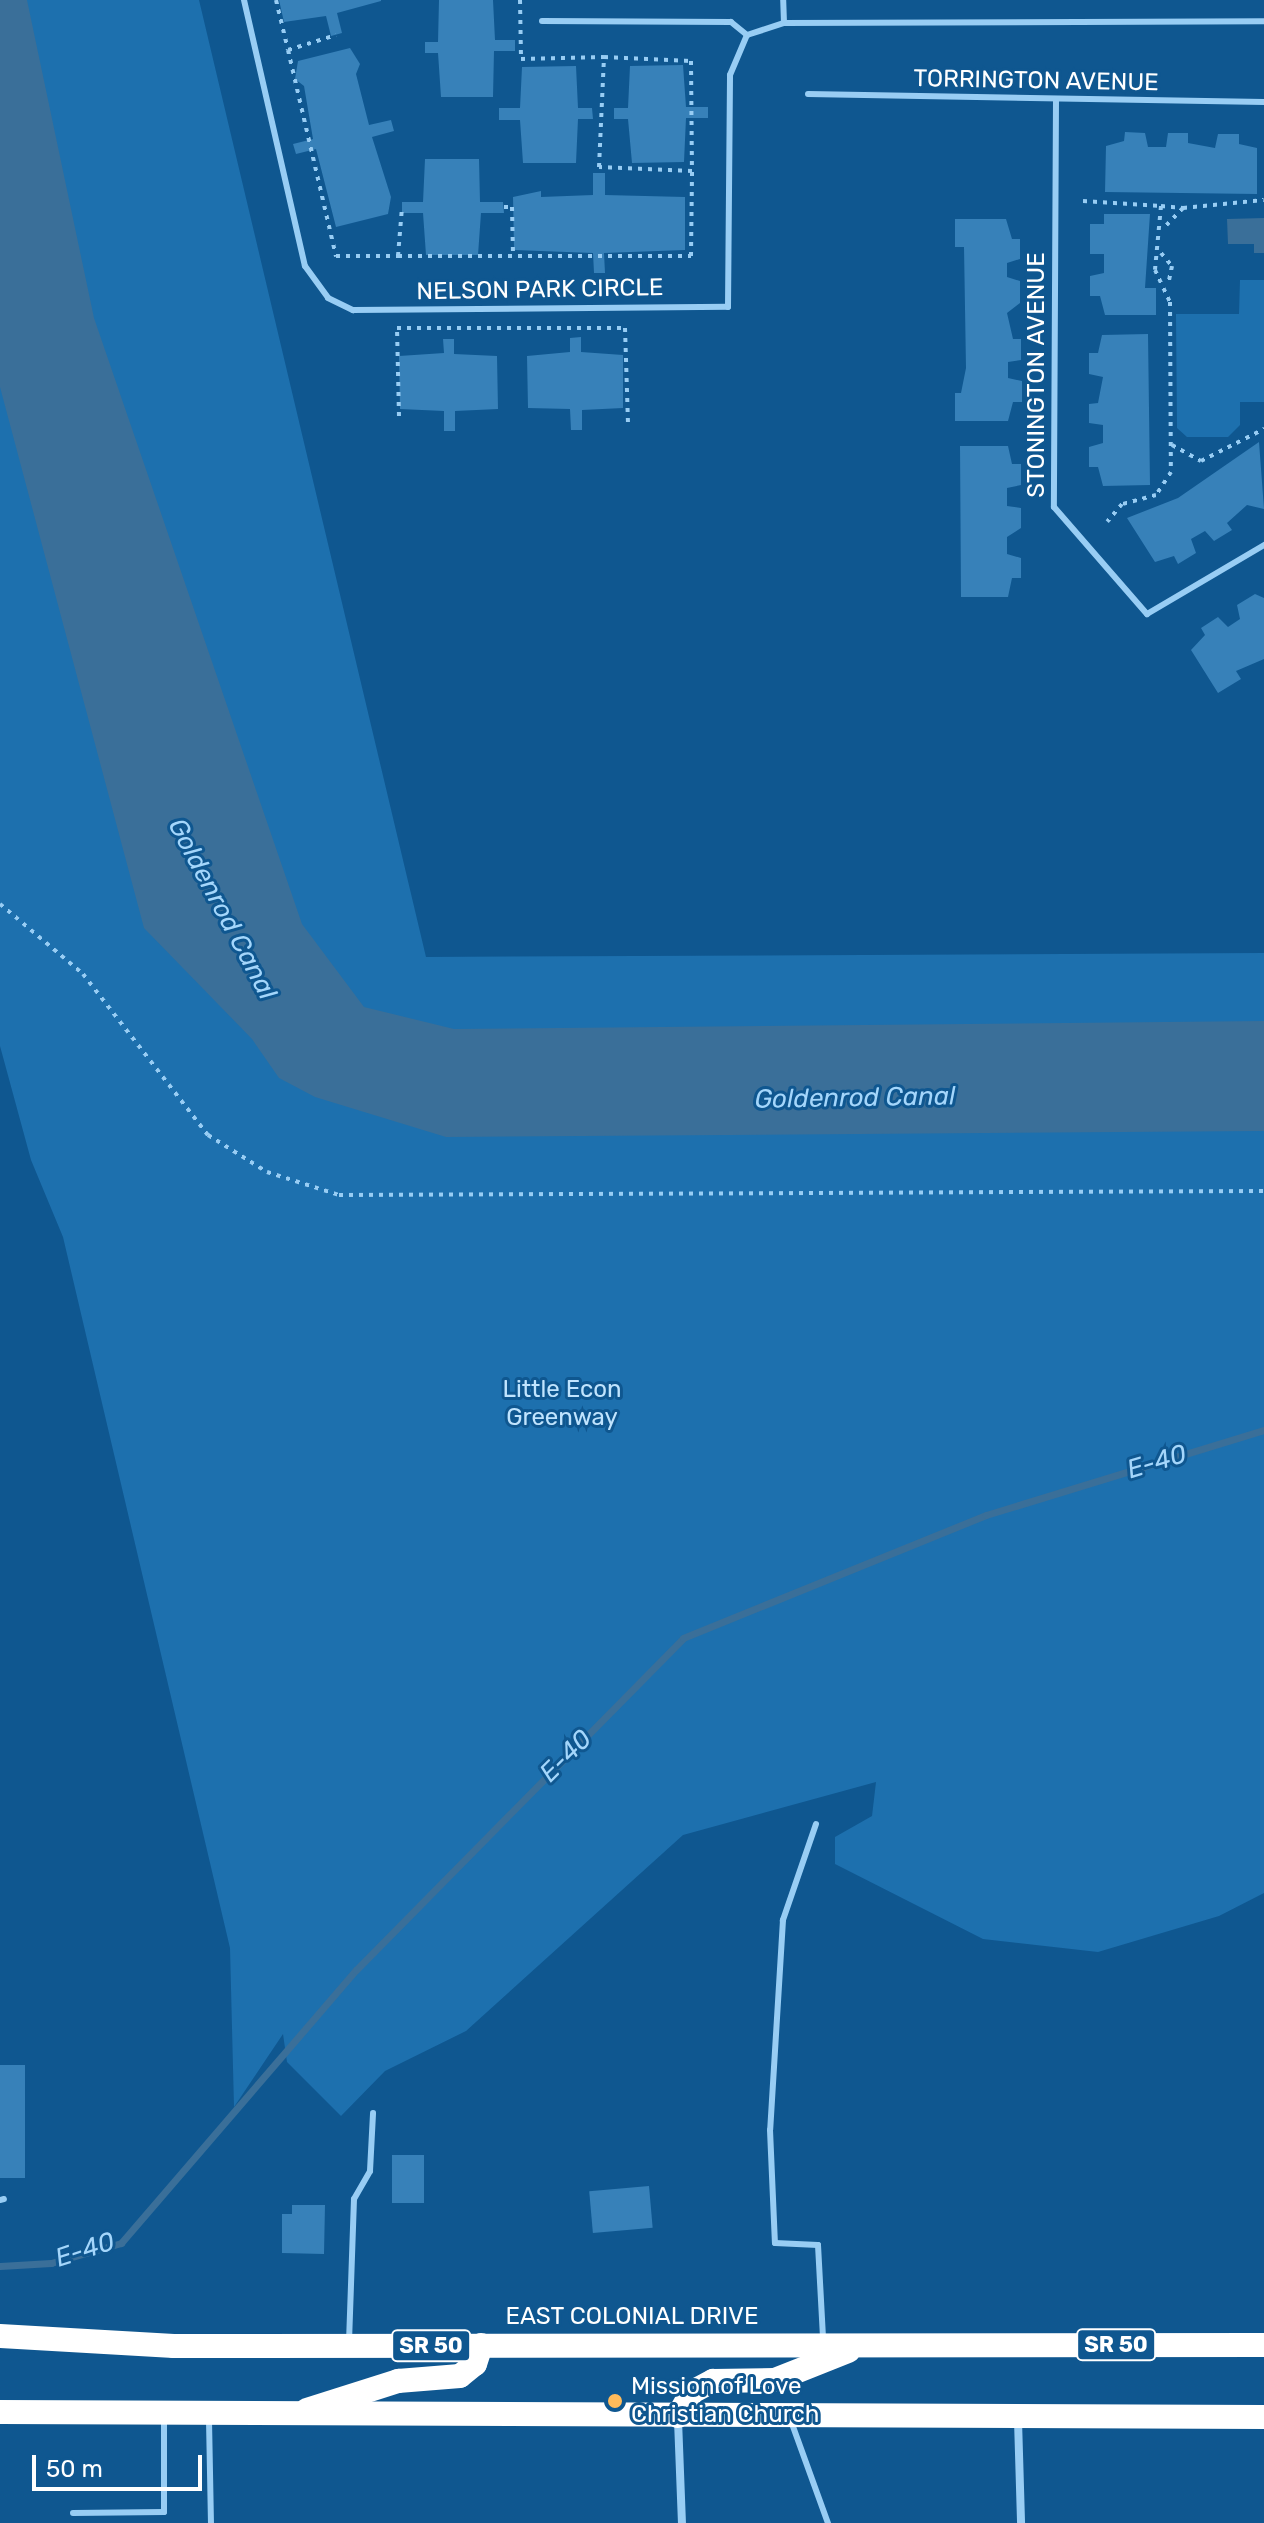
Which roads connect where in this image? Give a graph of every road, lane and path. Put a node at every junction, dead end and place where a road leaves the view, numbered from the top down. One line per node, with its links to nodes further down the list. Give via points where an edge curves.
1 (244, 0): 9 (lane, NELSON PARK CIRCLE, via 305,266 328,298 353,310 728,307 730,75)
2 (276, 0): 10 (path)
3 (520, 0): 11 (path, via 521,59)
4 (783, 0): 7 (lane)
5 (542, 21): 9 (lane, via 731,22)
6 (1264, 21): 7 (lane)
7 (784, 23): 9 (lane)
8 (336, 35): 10 (path)
9 (747, 35)
10 (288, 50): 24 (path, via 336,256)
11 (604, 57): 15 (path, via 691,61); 15 (path, via 599,167)
12 (808, 94): 13 (lane, TORRINGTON AVENUE)
13 (1056, 100): 14 (lane, TORRINGTON AVENUE); 32 (lane, STONINGTON AVENUE, via 1054,507 1147,614)
14 (1264, 102)
15 (692, 171): 25 (path, via 691,256)
16 (1264, 200): 21 (path)
17 (1083, 201): 18 (path)
18 (1161, 206): 21 (path); 22 (path)
19 (402, 207): 24 (path)
20 (504, 207): 25 (path, via 512,207)
21 (1183, 208): 22 (path)
22 (1163, 235): 23 (path)
23 (1161, 253): 26 (path, via 1172,266); 26 (path, via 1155,270)
24 (398, 256): 25 (path)
25 (513, 256)
26 (1167, 287): 30 (path)
27 (399, 416): 28 (path, via 397,328 625,328)
28 (628, 426)
29 (1264, 429): 30 (path, via 1201,461)
30 (1170, 442): 31 (path, via 1166,485 1122,504)
31 (1107, 522)
32 (1264, 545)
33 (0, 904): 34 (path, via 83,974 208,1135 267,1172 339,1195)
34 (1264, 1191)
35 (816, 1824): 39 (lane, via 783,1920 770,2130 775,2243 818,2245)
36 (373, 2113): 42 (lane, via 370,2171 354,2199)
37 (0, 2336): 42 (highway, EAST COLONIAL DRIVE / SR 50)
38 (481, 2345): 39 (highway, EAST COLONIAL DRIVE / SR 50); 42 (highway, EAST COLONIAL DRIVE / SR 50); 49 (highway, via 475,2364 460,2376 398,2381)
39 (823, 2345): 40 (highway, EAST COLONIAL DRIVE / SR 50)
40 (862, 2345): 41 (highway, EAST COLONIAL DRIVE / SR 50); 45 (highway, via 775,2380 713,2381 692,2392)
41 (1264, 2345)
42 (349, 2346)
43 (0, 2412): 44 (highway)
44 (164, 2416): 48 (highway); 51 (lane, via 164,2512)
45 (678, 2416): 46 (highway); 49 (highway); 53 (street)
46 (789, 2416): 47 (highway); 54 (lane)
47 (1018, 2416): 50 (highway); 55 (street)
48 (209, 2417): 49 (highway); 52 (lane)
49 (286, 2417)
50 (1264, 2417)
51 (73, 2513)
52 (211, 2523)
53 (682, 2523)
54 (828, 2523)
55 (1021, 2523)

